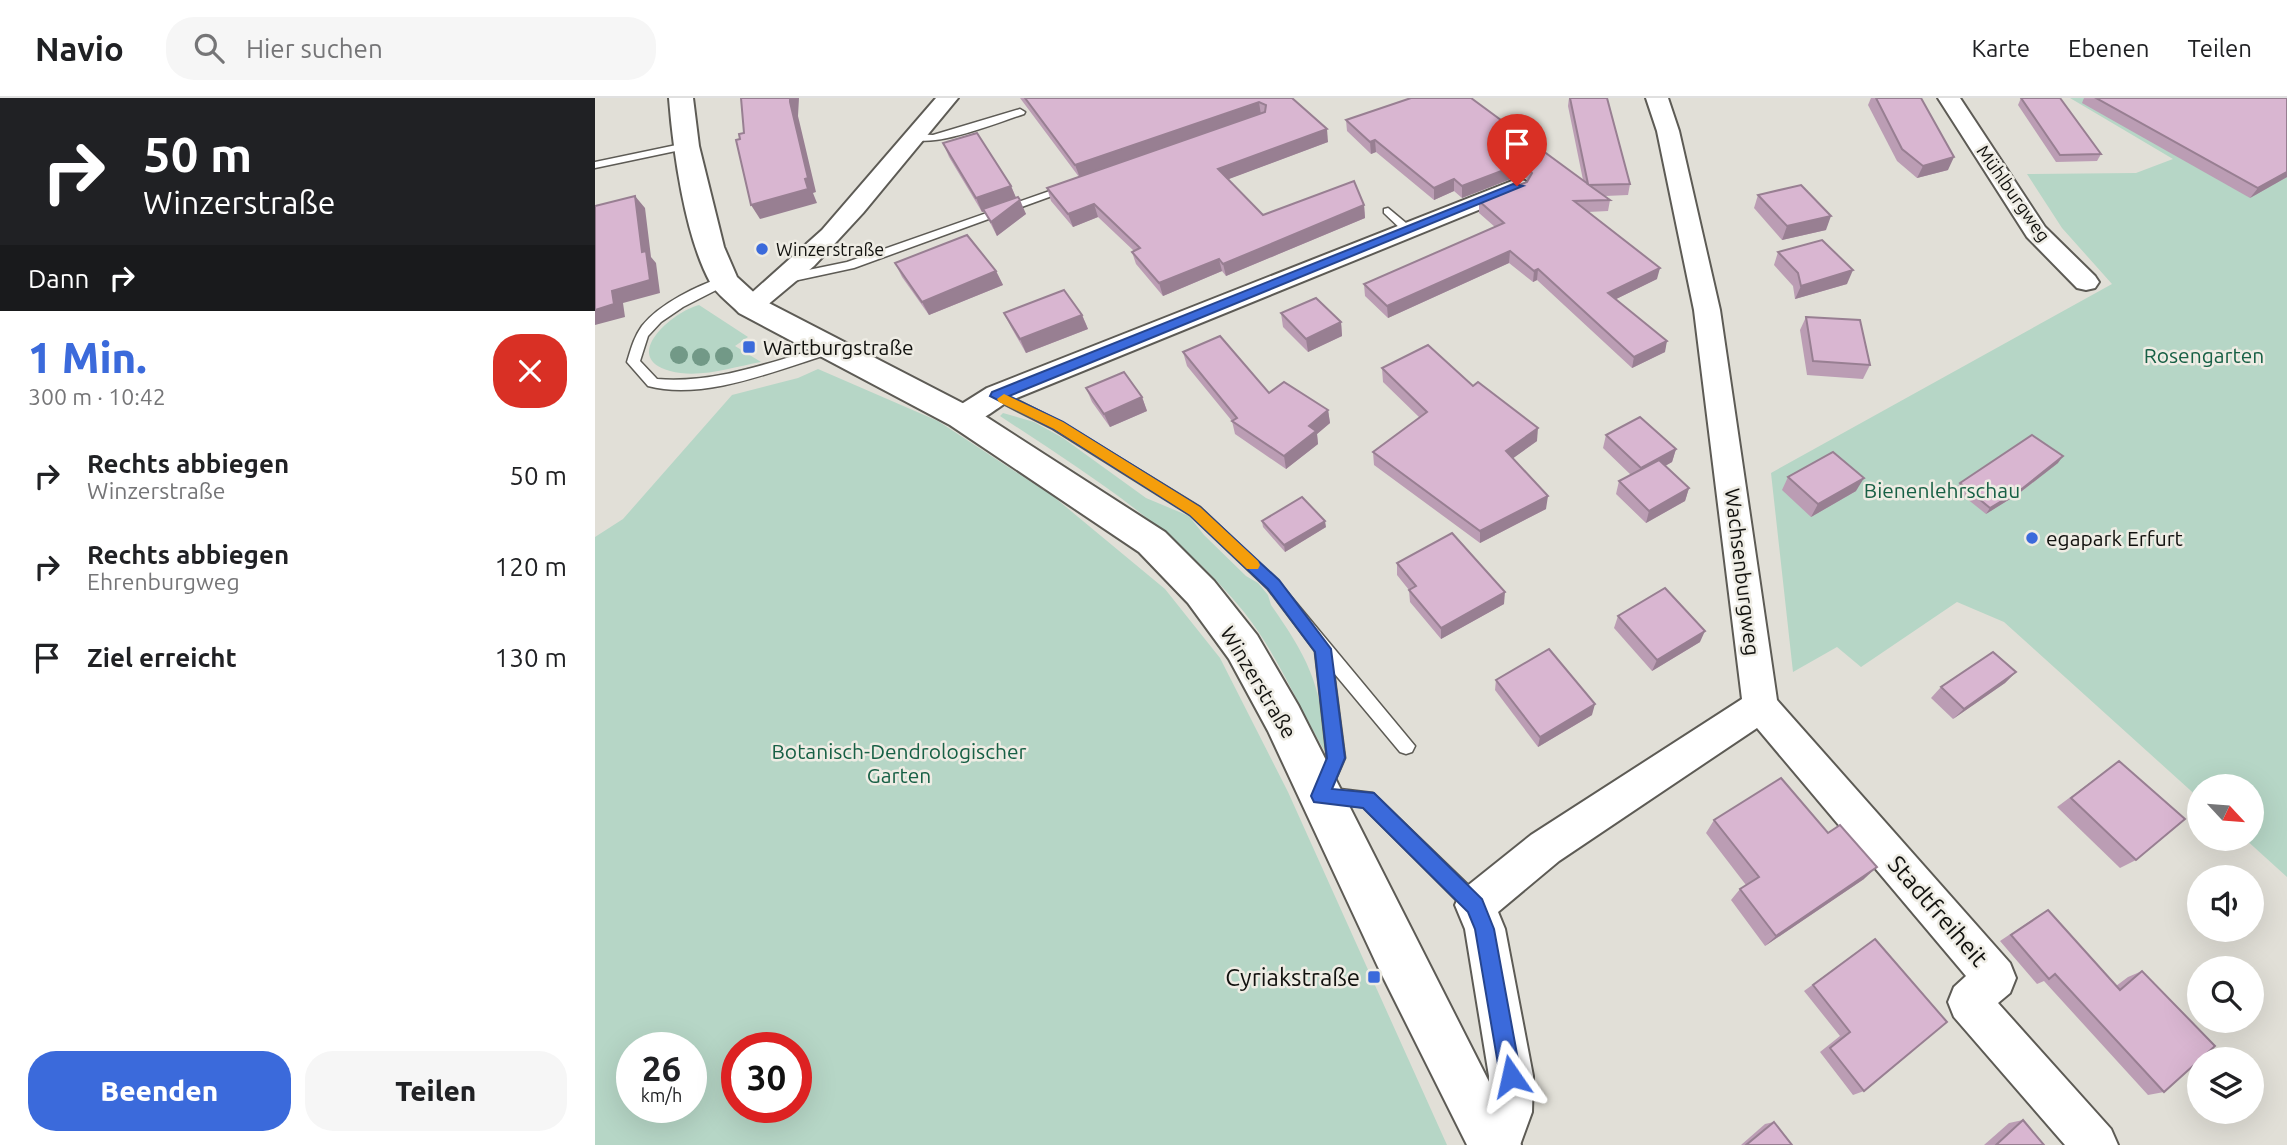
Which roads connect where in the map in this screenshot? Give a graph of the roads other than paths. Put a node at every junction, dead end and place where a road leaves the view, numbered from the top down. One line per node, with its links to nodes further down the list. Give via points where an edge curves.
1 (681, 98): 7 (street, Winzerstraße)
2 (947, 98): 6 (street)
3 (1657, 98): 21 (street, Wachsenburgweg, via 1707,310)
4 (1949, 98): 15 (street, Mühlburgweg, via 2036,232)
5 (1020, 112): 6 (lane, via 934,138)
6 (913, 137): 13 (street)
7 (686, 146): 8 (lane); 14 (street, Winzerstraße, via 710,247)
8 (595, 164)
9 (1082, 183): 13 (lane, via 851,265)
10 (1517, 186): 12 (street)
11 (1388, 211): 12 (lane)
12 (1408, 230): 18 (street)
13 (789, 278): 16 (street)
14 (724, 281): 16 (street, Winzerstraße); 17 (lane, via 667,312 643,334 633,362 653,383 686,386 728,379)
15 (2086, 282)
16 (750, 306): 17 (street, Winzerstraße)
17 (834, 348): 19 (street, Winzerstraße)
18 (997, 396): 19 (street); 20 (lane, via 1058,426 1195,511 1273,585)
19 (962, 417): 23 (street, Winzerstraße, via 1152,542 1201,592 1243,647)
20 (1323, 649): 22 (lane); 23 (lane, Winzerstraße, via 1336,758)
21 (1760, 706): 24 (street, via 1545,848); 26 (street, Stadtfreiheit, via 1995,978 1969,1002)
22 (1406, 746)
23 (1320, 796): 24 (lane, via 1367,799); 25 (street, Winzerstraße)
24 (1475, 905): 25 (street, via 1485,929 1511,1076 1510,1112)
25 (1496, 1145)
26 (2095, 1145)

